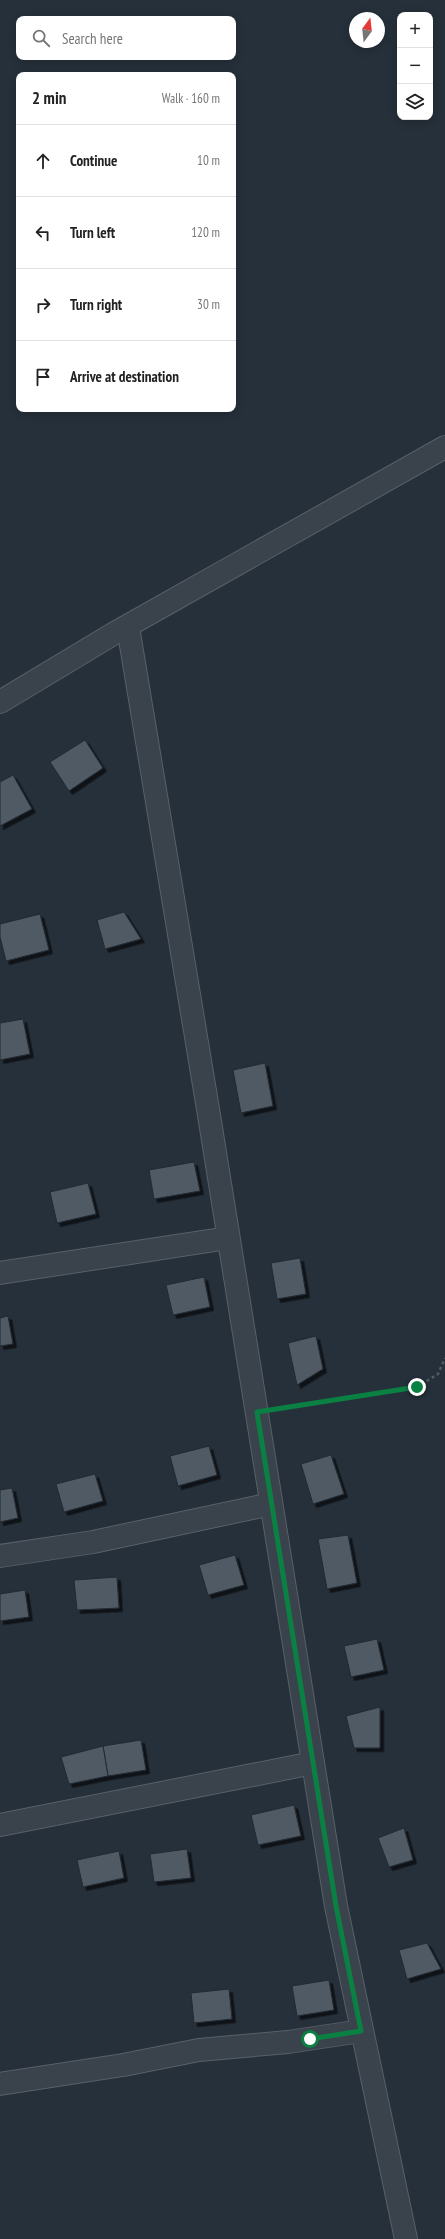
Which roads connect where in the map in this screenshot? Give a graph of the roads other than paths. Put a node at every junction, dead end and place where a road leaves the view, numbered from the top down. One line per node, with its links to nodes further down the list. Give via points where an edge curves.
1 (445, 447): 2 (street)
2 (128, 627): 3 (street); 4 (street)
3 (0, 702)
4 (228, 1238): 5 (street); 6 (street)
5 (0, 1273)
6 (271, 1504): 7 (street, via 93,1542); 8 (street)
7 (0, 1556)
8 (313, 1762): 9 (street); 10 (street, via 336,1906)
9 (0, 1825)
10 (361, 2031): 11 (street, via 288,2042 199,2050); 12 (street)
11 (0, 2084)
12 (406, 2239)

